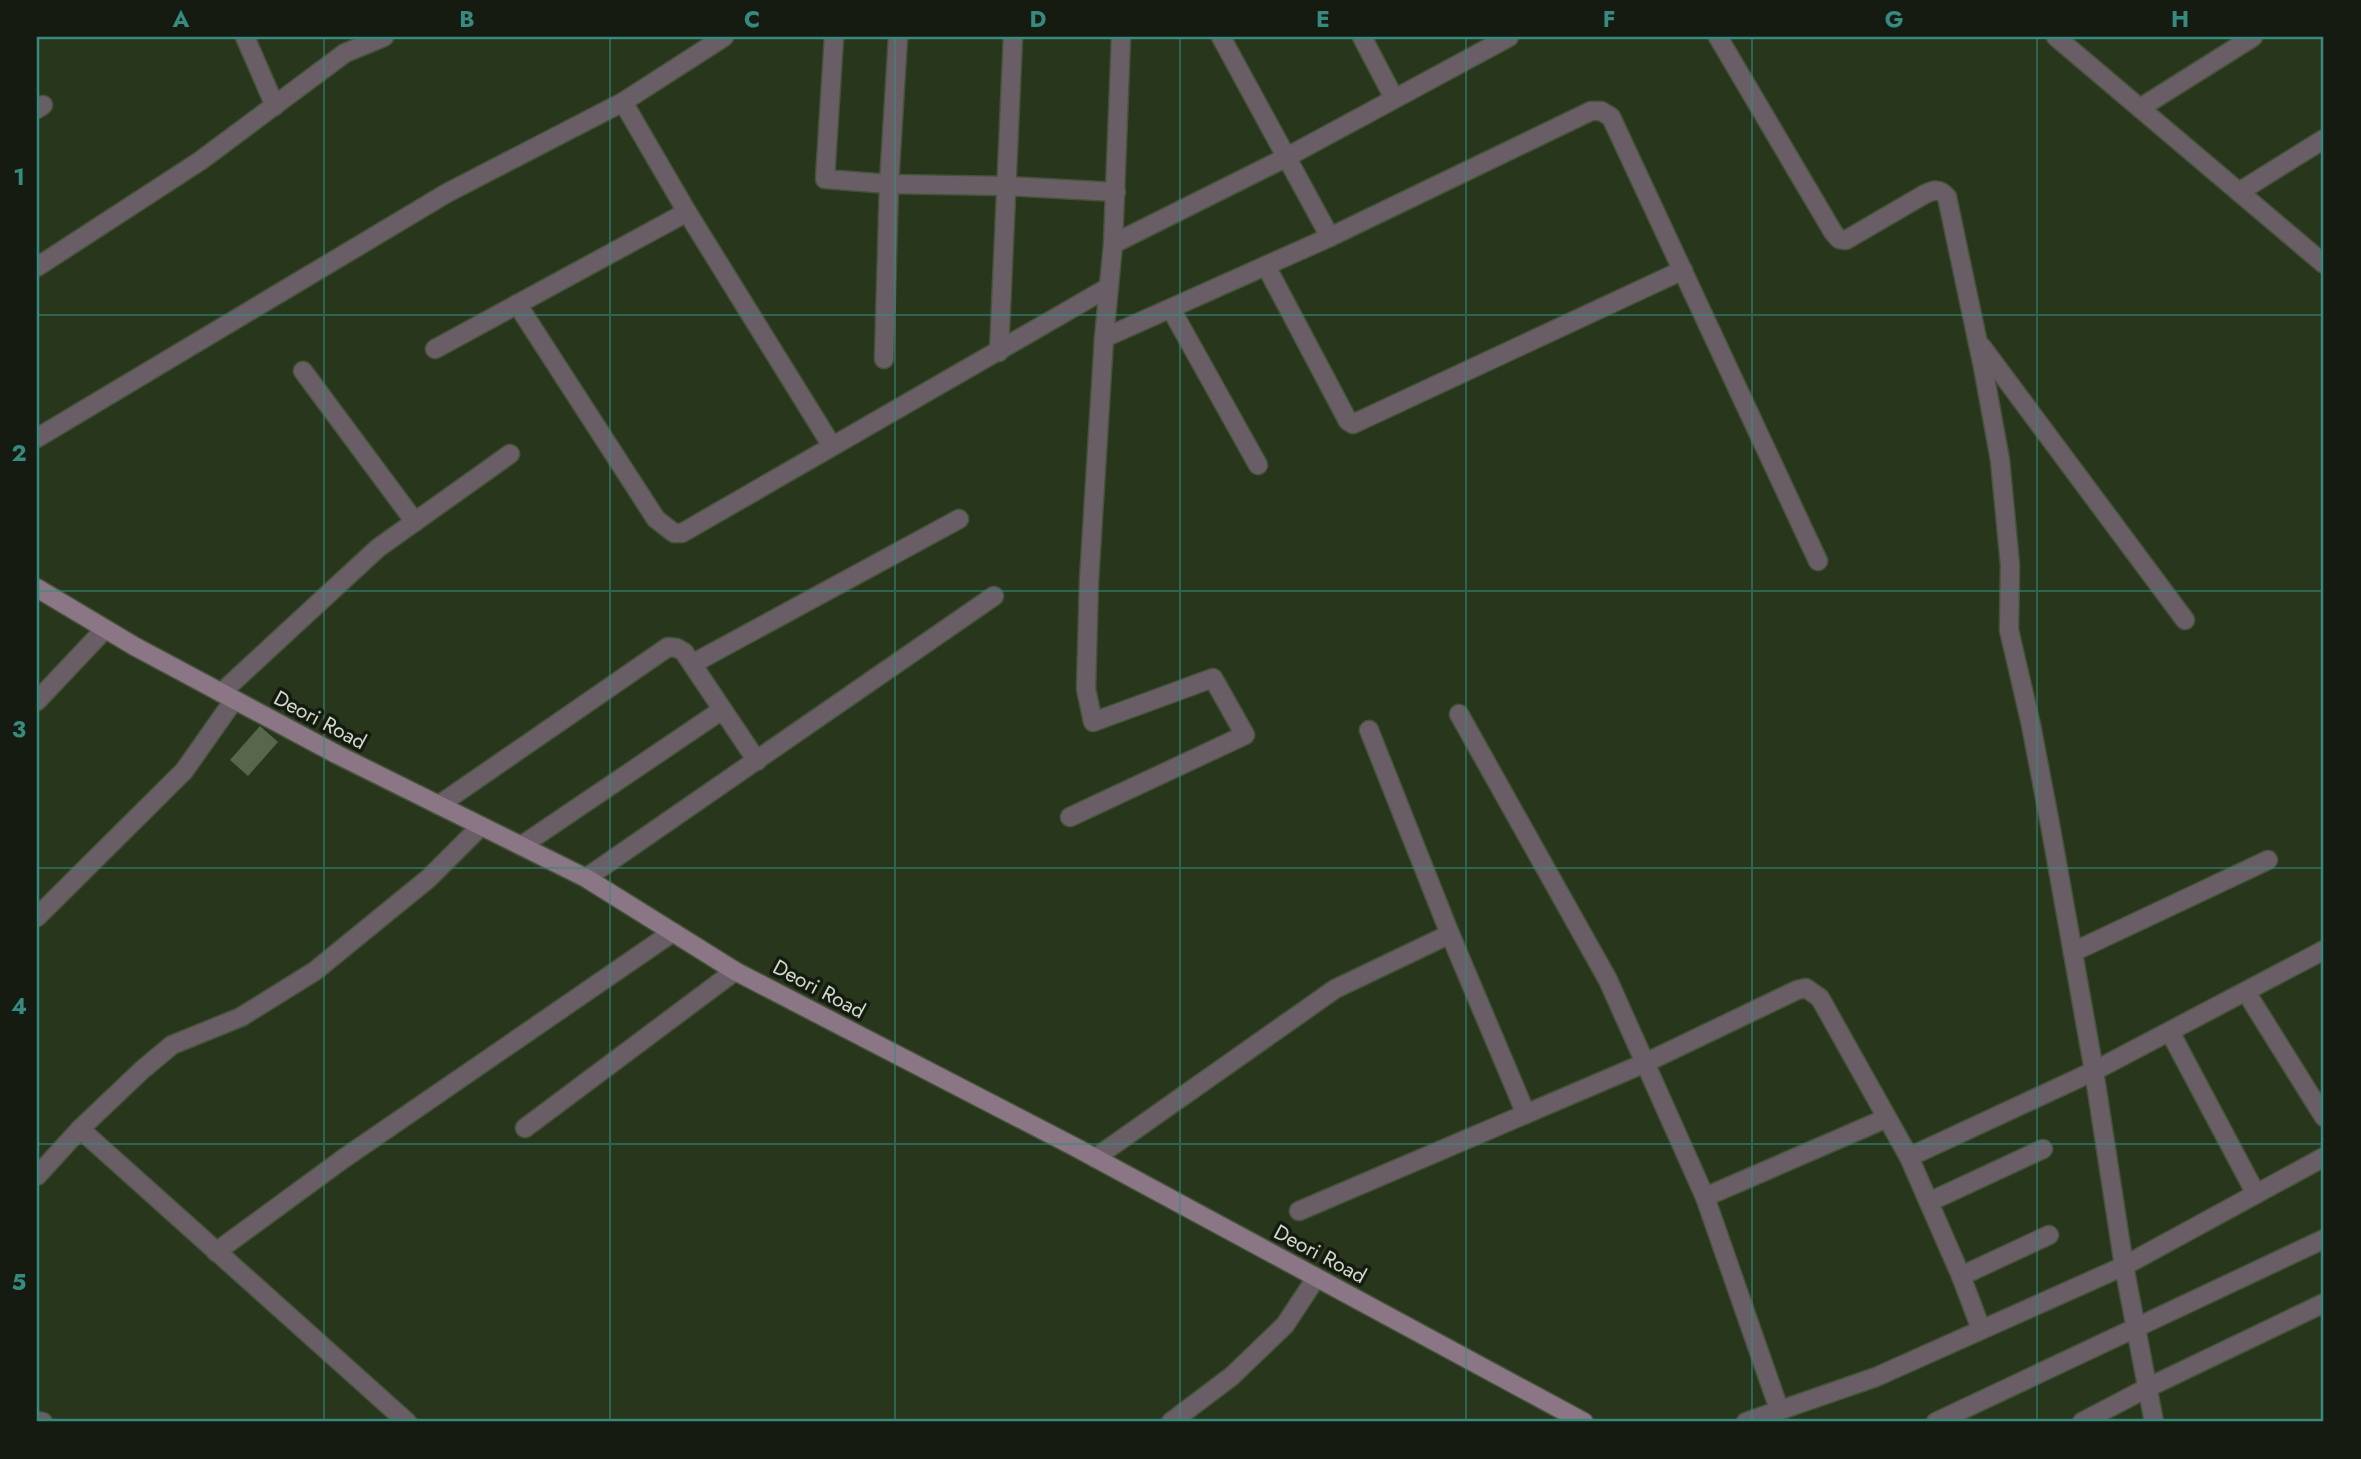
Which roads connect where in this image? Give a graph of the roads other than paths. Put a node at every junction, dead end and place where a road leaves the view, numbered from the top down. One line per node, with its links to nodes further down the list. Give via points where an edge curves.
1 (245, 37): 16 (street)
2 (384, 37): 16 (street, via 345,53)
3 (724, 37): 15 (street)
4 (834, 37): 20 (street, via 824,176 828,181)
5 (898, 37): 20 (street)
6 (1013, 37): 21 (street)
7 (1121, 37): 22 (street)
8 (1221, 37): 19 (street)
9 (1362, 37): 14 (street)
10 (1718, 37): 35 (street, via 1839,239 1846,240 1924,194 1943,192)
11 (2056, 37): 17 (street)
12 (2253, 37): 17 (street)
13 (1499, 39): 14 (street)
14 (1394, 98): 19 (street)
15 (623, 102): 24 (street); 40 (street, via 447,193)
16 (275, 106): 29 (street, via 200,161)
17 (2140, 108): 23 (street)
18 (2324, 139): 23 (street)
19 (1285, 158): 25 (street); 26 (street)
20 (889, 184): 21 (street); 38 (street)
21 (1006, 186): 22 (street); 37 (street)
22 (1116, 192): 26 (street)
23 (2239, 192): 27 (street)
24 (687, 212): 32 (street); 41 (street)
25 (1330, 237): 28 (street); 30 (street, via 1591,111 1601,111 1611,117)
26 (1113, 244): 31 (street)
27 (2324, 264)
28 (1266, 266): 30 (street, via 1353,424); 33 (street)
29 (37, 267)
30 (1683, 270): 46 (street)
31 (1109, 287): 34 (street); 37 (street)
32 (517, 304): 36 (street); 41 (street, via 656,519 674,533 682,533)
33 (1171, 309): 34 (street); 43 (street)
34 (1104, 338): 59 (street, via 1089,581 1086,690 1093,722 1213,678 1245,735)
35 (1978, 341): 49 (street); 68 (street, via 2004,490 2009,630)
36 (435, 349)
37 (999, 352): 41 (street)
38 (884, 359)
39 (303, 371): 45 (street)
40 (37, 438)
41 (832, 446)
42 (510, 454): 45 (street)
43 (1258, 465)
44 (959, 519): 51 (street)
45 (415, 522): 52 (street, via 378,548)
46 (1818, 561)
47 (37, 588): 50 (street, Deori Road)
48 (993, 596): 57 (street)
49 (2185, 620)
50 (105, 629): 52 (street, Deori Road); 53 (street)
51 (692, 664): 54 (street); 58 (street, via 684,652 668,647)
52 (227, 696): 58 (street, Deori Road); 64 (street, via 184,771)
53 (37, 701)
54 (722, 710): 57 (street); 61 (street)
55 (1460, 714): 72 (street, via 1608,980)
56 (1369, 730): 66 (street)
57 (757, 761): 63 (street)
58 (439, 805): 60 (street, Deori Road)
59 (1070, 817)
60 (481, 826): 61 (street, Deori Road); 78 (street, via 429,878 315,971 241,1017 172,1045)
61 (521, 846): 63 (street, Deori Road)
62 (2268, 860): 68 (street)
63 (586, 878): 65 (street, Deori Road)
64 (37, 917)
65 (673, 932): 69 (street, Deori Road); 90 (street)
66 (1450, 934): 74 (street); 82 (street, via 1335,989)
67 (2324, 950): 70 (street)
68 (2073, 952): 73 (street)
69 (735, 971): 77 (street); 82 (street, Deori Road)
70 (2246, 992): 71 (street); 75 (street)
71 (2170, 1032): 73 (street); 84 (street)
72 (1645, 1063): 74 (street); 76 (street, via 1806,988 1820,998); 85 (street)
73 (2094, 1071): 80 (street); 91 (street)
74 (1526, 1114): 87 (street)
75 (2324, 1117)
76 (1887, 1118): 80 (street); 85 (street)
77 (525, 1128)
78 (80, 1129): 83 (street); 90 (street)
79 (2043, 1149): 86 (street)
80 (1909, 1157): 86 (street)
81 (2324, 1157): 84 (street)
82 (1095, 1158): 93 (street, Deori Road)
83 (37, 1176)
84 (2256, 1194): 91 (street)
85 (1705, 1197): 98 (street)
86 (1929, 1202): 92 (street)
87 (1299, 1211)
88 (2049, 1236): 92 (street)
89 (2324, 1239): 95 (street)
90 (216, 1252): 102 (street)
91 (2124, 1266): 95 (street); 96 (street)
92 (1961, 1276): 96 (street)
93 (1316, 1278): 99 (street, Deori Road); 103 (street, via 1285,1325 1232,1376)
94 (2324, 1303): 97 (street)
95 (2136, 1327): 97 (street); 106 (street)
96 (1981, 1329): 98 (street, via 1876,1377)
97 (2147, 1388): 107 (street); 108 (street)
98 (1780, 1409): 105 (street)
99 (1561, 1417): 104 (street, Deori Road)
100 (37, 1421): 101 (street)
101 (43, 1422)
102 (407, 1422)
103 (1171, 1422)
104 (1584, 1422)
105 (1746, 1422)
106 (1936, 1422)
107 (2082, 1422)
108 (2154, 1422)

